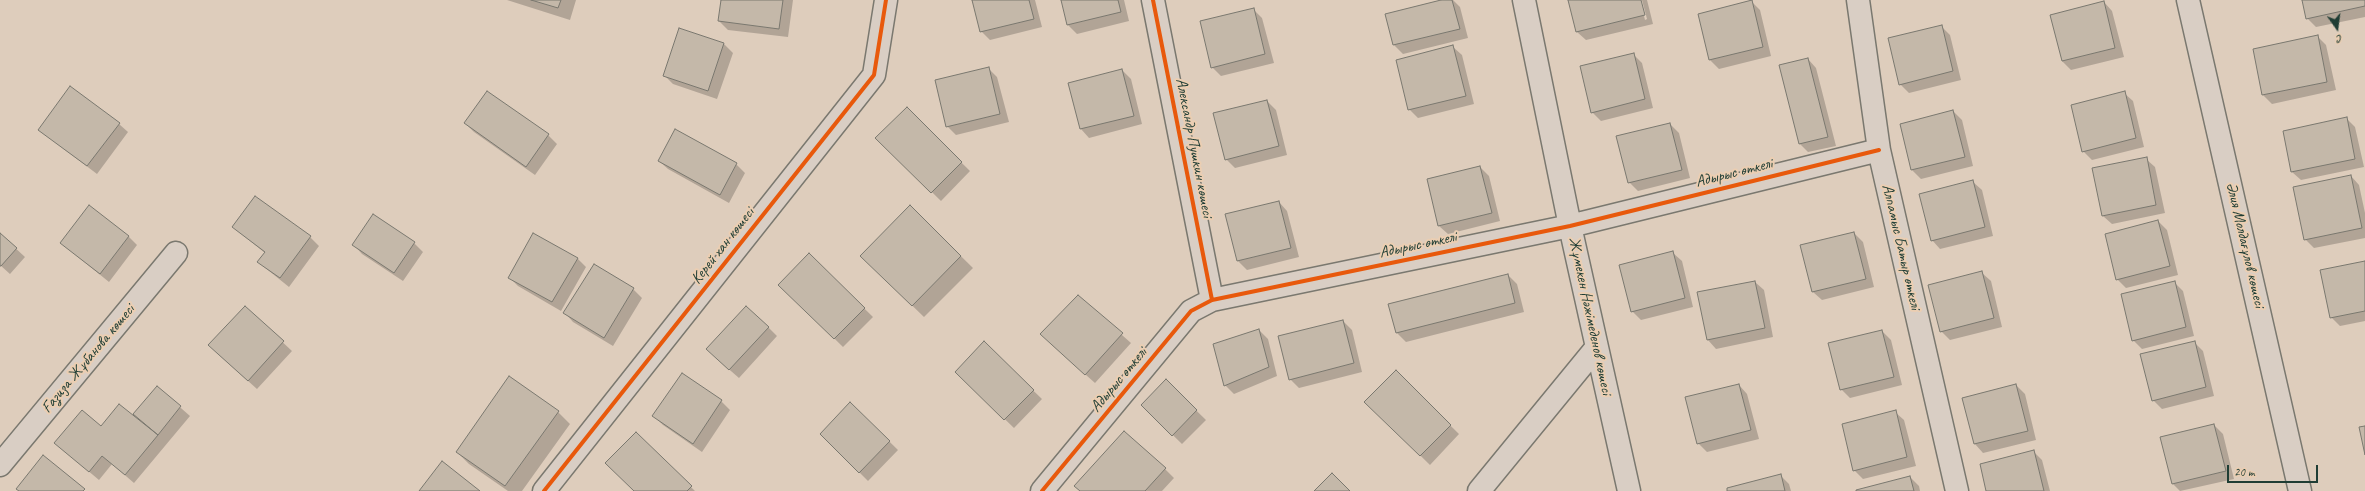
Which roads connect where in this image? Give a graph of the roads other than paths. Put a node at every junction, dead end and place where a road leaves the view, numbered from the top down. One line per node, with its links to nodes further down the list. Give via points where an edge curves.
1 (886, 0): 12 (street, Керей хан көшесі, via 874,75)
2 (1153, 0): 9 (street, Александр Пушкин көшесі)
3 (1524, 0): 7 (street, Жұмекен Нәжімеденов көшесі)
4 (1858, 0): 6 (street, Алпамыс Батыр өткелі)
5 (2188, 0): 17 (street, Әлия Молдағұлов көшесі)
6 (1879, 150): 7 (street, Адырыс өткелі); 16 (street, Алпамыс Батыр өткелі)
7 (1570, 226): 9 (street, Адырыс өткелі); 10 (street, Жұмекен Нәжімеденов көшесі)
8 (176, 253): 11 (street, Ғазиза Жұбанова көшесі)
9 (1212, 300): 13 (street, Адырыс өткелі, via 1191,311)
10 (1597, 347): 14 (street); 15 (street, Жұмекен Нәжімеденов көшесі)
11 (0, 465)
12 (544, 491)
13 (1042, 491)
14 (1479, 491)
15 (1629, 491)
16 (1957, 491)
17 (2300, 491)

